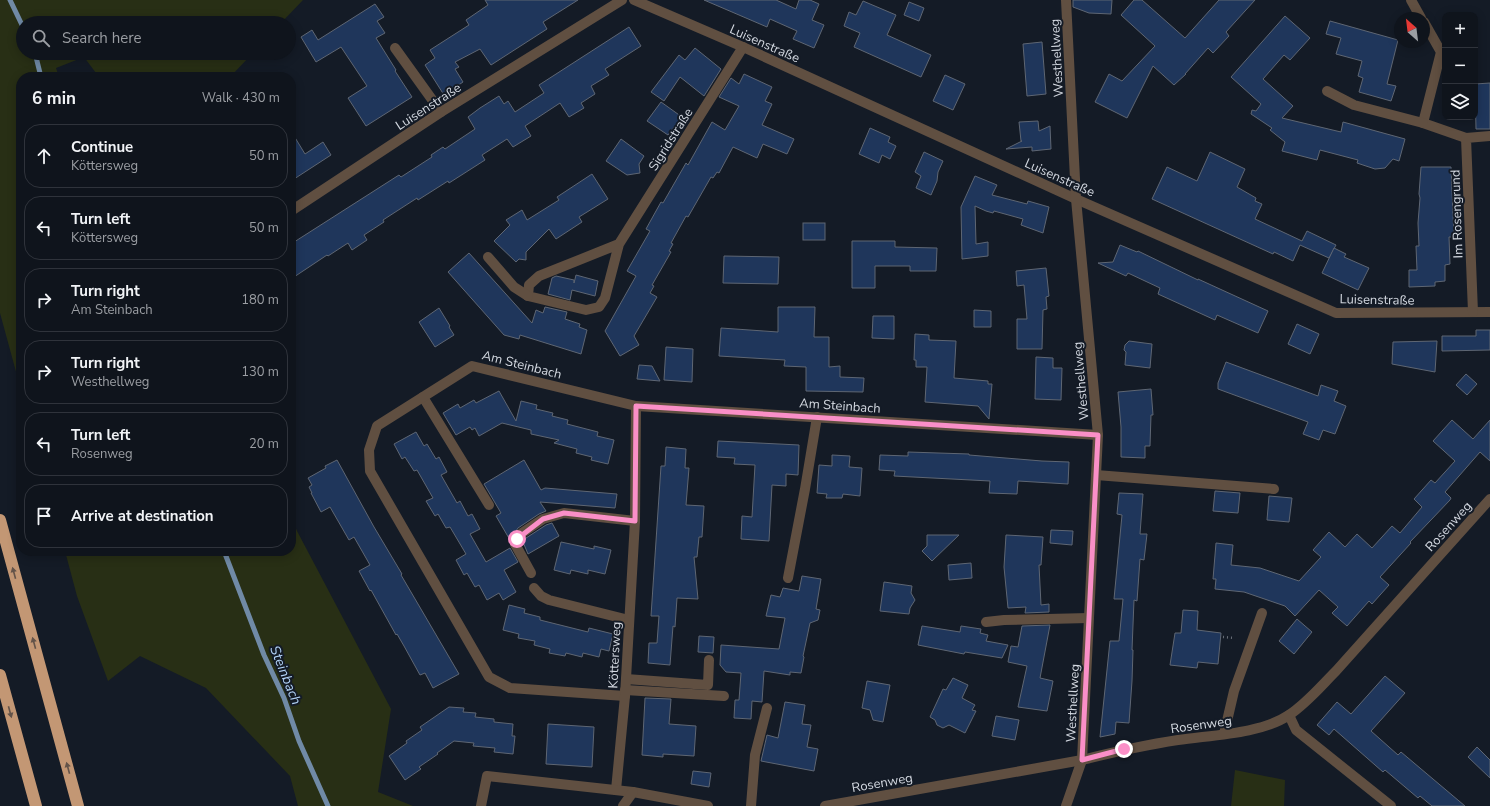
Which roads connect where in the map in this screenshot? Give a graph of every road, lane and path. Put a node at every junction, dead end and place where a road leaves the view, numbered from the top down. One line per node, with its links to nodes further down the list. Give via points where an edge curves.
1 (622, 0): 10 (street, Luisenstraße)
2 (634, 0): 7 (street, Luisenstraße)
3 (1066, 0): 14 (street, Westhellweg)
4 (1411, 0): 5 (street)
5 (1418, 12)
6 (1430, 33): 11 (street, via 1441,52)
7 (743, 47): 14 (street, Luisenstraße); 16 (street, Sigridstraße)
8 (395, 48): 10 (street)
9 (1327, 91): 11 (street, via 1354,105)
10 (441, 112): 15 (street, Luisenstraße)
11 (1423, 123): 13 (street)
12 (1490, 136): 13 (street)
13 (1466, 138): 19 (street, Im Rosengrund)
14 (1076, 199): 19 (street, Luisenstraße, via 1336,313); 24 (street, Westhellweg)
15 (296, 208)
16 (619, 244): 18 (street, via 539,276 530,285); 18 (street, Sigridstraße, via 605,298 599,307 586,310)
17 (488, 257): 18 (street, Sigridstraße, via 514,287)
18 (528, 296)
19 (1473, 312): 20 (street, Luisenstraße)
20 (1490, 312)
21 (423, 397): 22 (street, Am Steinbach, via 472,366); 28 (street); 43 (street, Am Steinbach, via 377,426 369,450 370,471 489,677 510,688)
22 (636, 406): 23 (street, Am Steinbach); 30 (street, Köttersweg)
23 (817, 417): 24 (street, Am Steinbach); 32 (street)
24 (1098, 435): 25 (street, Westhellweg)
25 (1096, 475): 26 (street); 35 (street, Westhellweg)
26 (1274, 488)
27 (1490, 499): 46 (street, Rosenweg, via 1312,697)
28 (489, 505)
29 (0, 520): 52 (highway, one-way to 29)
30 (635, 521): 31 (street, via 564,513 543,519 522,533 515,544); 36 (street, Köttersweg)
31 (531, 574)
32 (788, 578)
33 (534, 588): 36 (street, via 549,600)
34 (1262, 613): 47 (street, via 1234,692)
35 (1089, 618): 37 (street); 48 (street, Westhellweg)
36 (629, 620): 42 (street, Köttersweg)
37 (986, 622)
38 (1223, 637): 39 (path)
39 (1234, 638)
40 (709, 660): 42 (street, via 708,685)
41 (0, 675): 51 (highway, one-way to 51)
42 (626, 679): 43 (street, Köttersweg)
43 (625, 693): 44 (street, Am Steinbach); 49 (street, Köttersweg)
44 (724, 696)
45 (767, 708): 56 (street, via 755,755)
46 (1289, 715): 47 (street, Rosenweg, via 1250,731); 59 (street, via 1296,730)
47 (1224, 734): 48 (street, Rosenweg, via 1124,749)
48 (1082, 760): 57 (street, Rosenweg); 58 (street, Westhellweg)
49 (616, 790): 50 (street); 53 (street, via 486,776)
50 (633, 792): 54 (street); 55 (street)
51 (36, 806)
52 (78, 806)
53 (481, 806)
54 (623, 806)
55 (708, 806)
56 (751, 806)
57 (825, 806)
58 (1066, 806)
59 (1391, 806)

